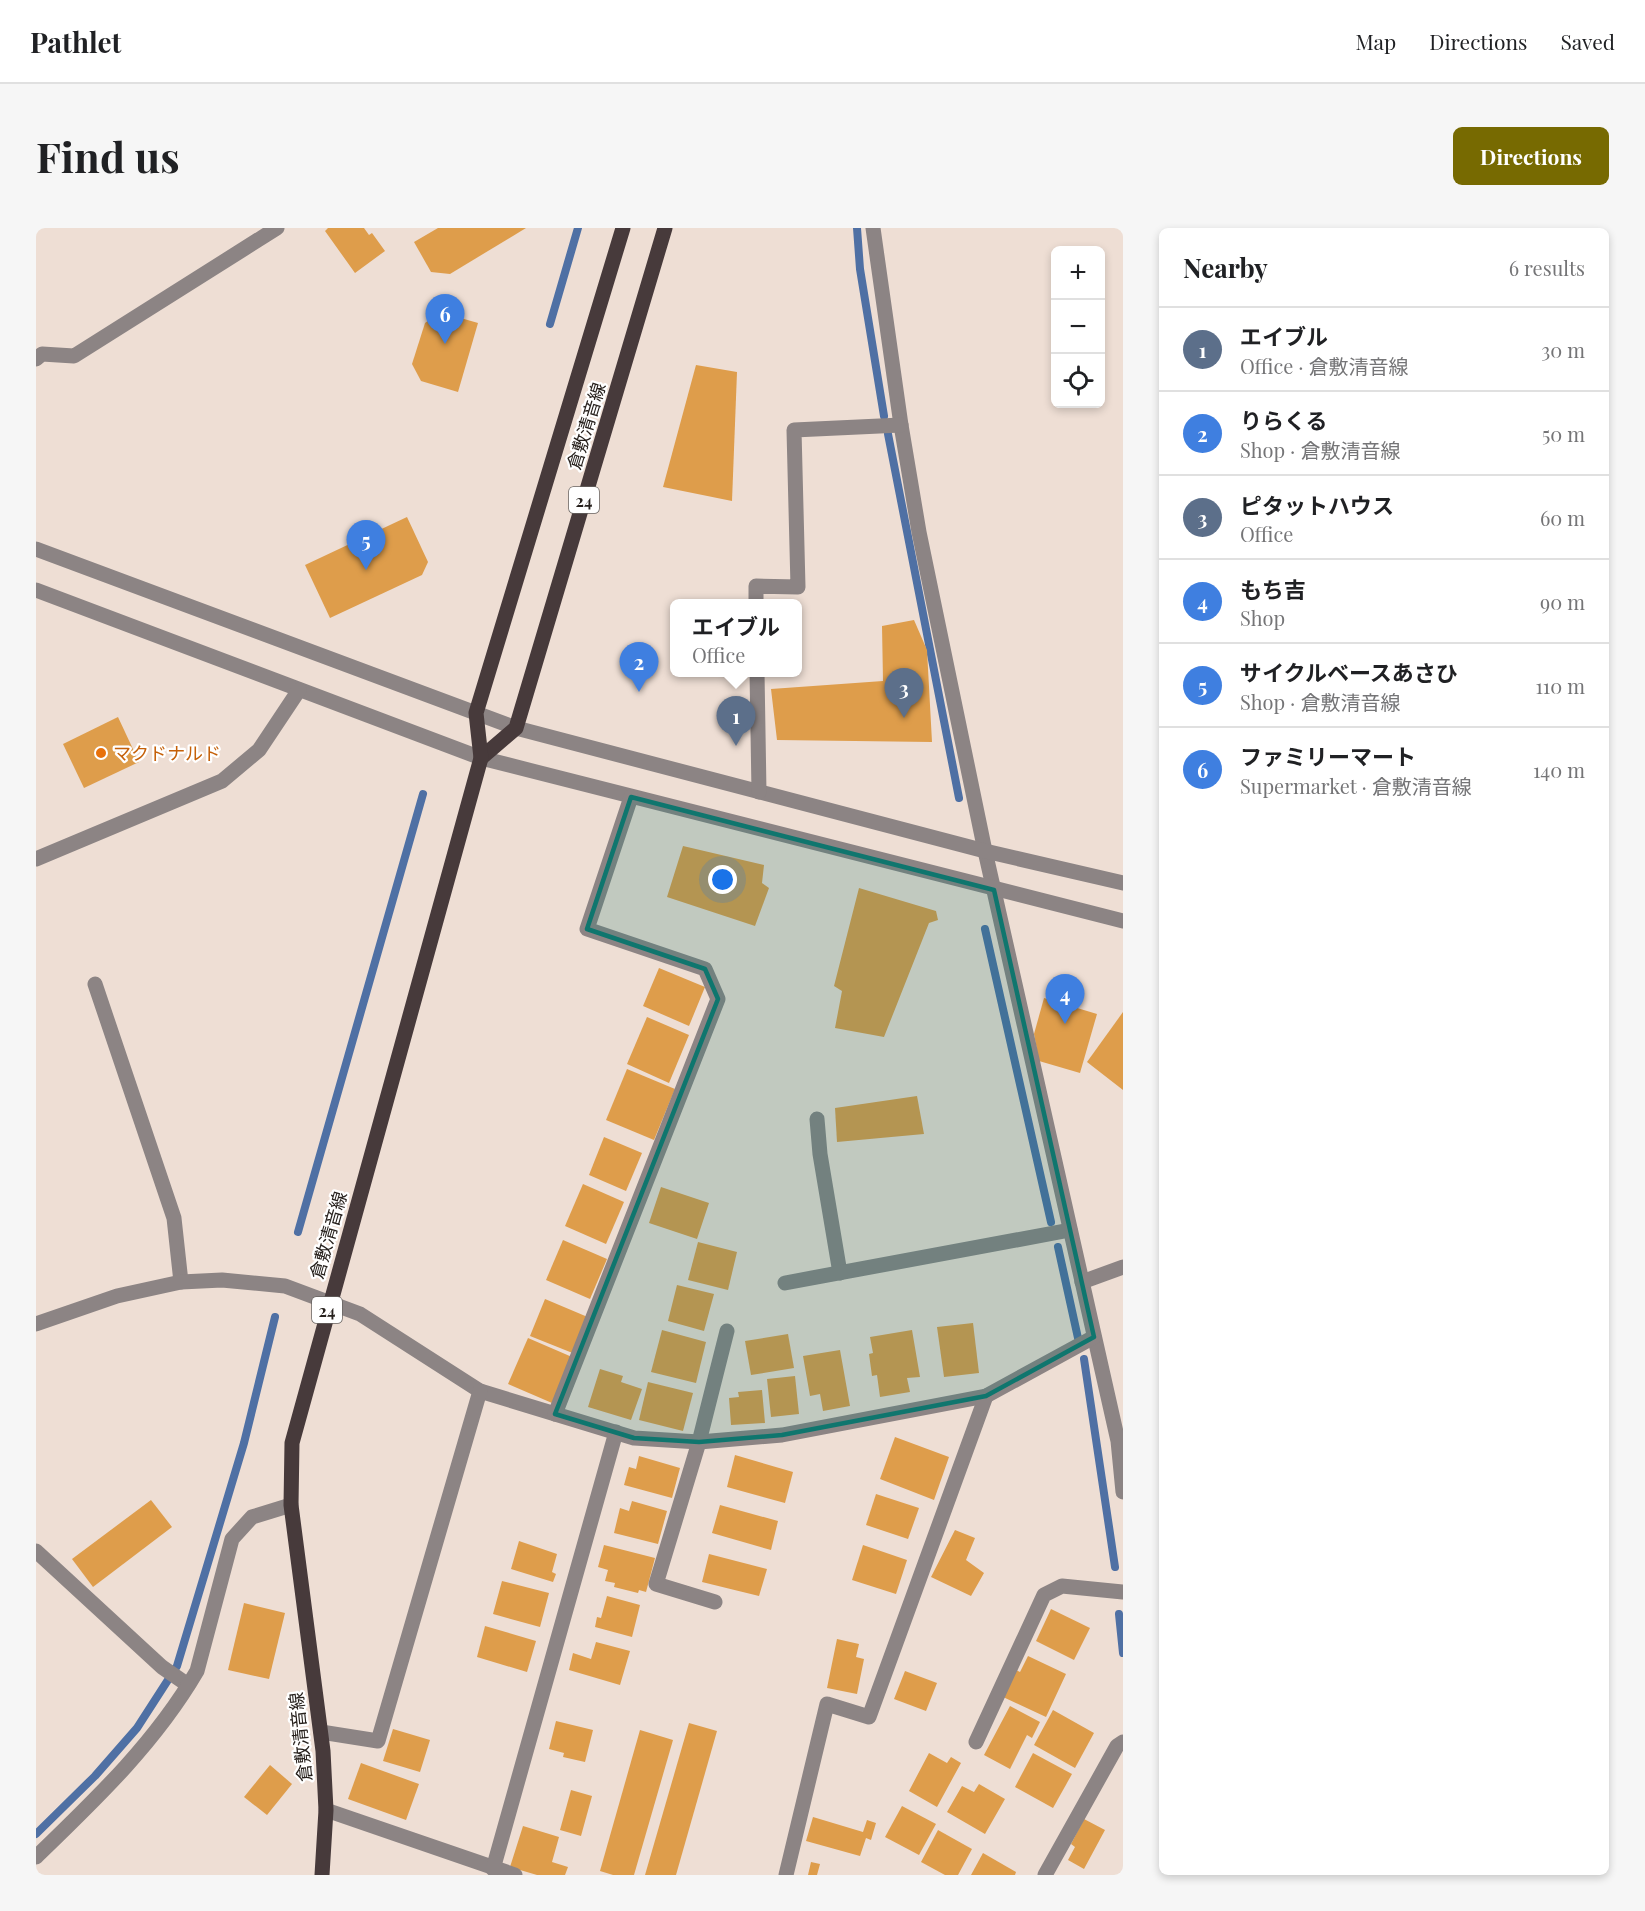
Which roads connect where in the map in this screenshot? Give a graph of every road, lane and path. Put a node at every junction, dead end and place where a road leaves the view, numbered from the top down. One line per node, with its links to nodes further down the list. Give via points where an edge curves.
1 (277, 228): 5 (street, via 74,356 42,354)
2 (623, 228): 12 (main road, 倉敷清音線 / 24)
3 (665, 228): 13 (main road, 倉敷清音線 / 24)
4 (873, 228): 6 (street)
5 (36, 359)
6 (901, 425): 9 (street, via 794,430 798,586 756,586); 17 (street, via 919,532)
7 (36, 549): 12 (street)
8 (36, 590): 11 (street)
9 (756, 599)
10 (757, 677): 15 (street)
11 (299, 690): 14 (street); 18 (street, via 259,750 222,781)
12 (477, 713): 13 (street); 14 (main road, 倉敷清音線 / 24)
13 (516, 728): 14 (main road); 15 (street)
14 (481, 759): 16 (street); 30 (main road, 倉敷清音線 / 24)
15 (759, 792): 17 (street)
16 (632, 797): 20 (street); 36 (street, via 587,929 705,969 718,999)
17 (985, 851): 19 (street); 20 (street)
18 (36, 859)
19 (1123, 883)
20 (994, 890): 21 (street); 24 (street)
21 (1123, 921)
22 (94, 984): 27 (street, via 174,1218)
23 (817, 1119): 26 (street)
24 (1070, 1230): 26 (street); 28 (street)
25 (1123, 1267): 28 (street)
26 (840, 1273): 29 (street)
27 (181, 1282): 30 (street, via 222,1280 285,1286); 31 (street, via 117,1296)
28 (1082, 1282): 33 (street)
29 (785, 1283)
30 (330, 1301): 34 (street, via 360,1314); 41 (main road, 倉敷清音線 / 24, via 292,1443)
31 (36, 1324)
32 (727, 1331): 39 (street)
33 (1094, 1337): 35 (street); 38 (street)
34 (480, 1390): 36 (street); 46 (street, via 378,1741)
35 (986, 1396): 39 (street, via 782,1435); 54 (street, via 869,1717 827,1704)
36 (555, 1414): 37 (street)
37 (616, 1432): 39 (street, via 634,1438); 51 (street)
38 (1121, 1441): 40 (street)
39 (699, 1442): 44 (street, via 656,1584)
40 (1123, 1492)
41 (291, 1505): 45 (street, via 252,1517 232,1539 197,1671); 46 (main road, 倉敷清音線 / 24)
42 (36, 1551): 45 (street)
43 (1123, 1592): 47 (street, via 1062,1586 1044,1595)
44 (716, 1602)
45 (177, 1678): 50 (street, via 143,1749)
46 (321, 1732): 49 (main road, 倉敷清音線 / 24)
47 (976, 1742)
48 (1123, 1742): 55 (street, via 1117,1746)
49 (326, 1810): 51 (street); 52 (main road, 倉敷清音線 / 24)
50 (36, 1857)
51 (493, 1869): 53 (street)
52 (322, 1875)
53 (514, 1875)
54 (786, 1875)
55 (1044, 1875)

